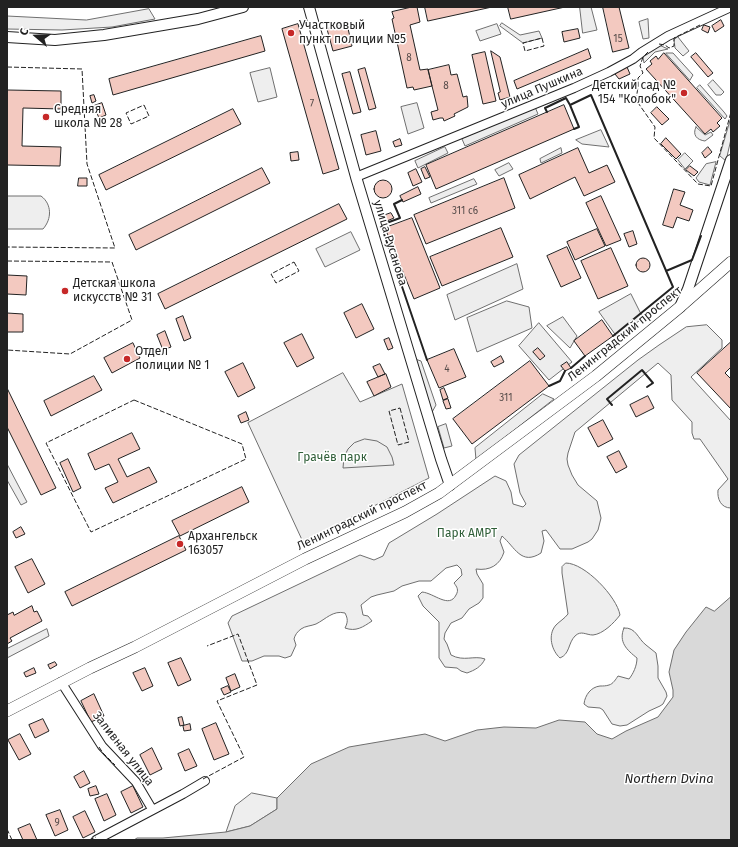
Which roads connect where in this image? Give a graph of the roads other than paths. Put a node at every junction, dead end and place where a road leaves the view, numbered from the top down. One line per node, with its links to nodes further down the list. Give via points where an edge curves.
1 (243, 7): 4 (street, via 198,19 104,35 55,40)
2 (309, 7): 6 (street, улица Русанова)
3 (731, 8): 6 (street, улица Пушкина, via 668,36 609,72)
4 (7, 37)
5 (731, 160): 8 (street)
6 (356, 177): 9 (street, улица Русанова)
7 (731, 262): 8 (main road, Ленинградский проспект)
8 (680, 307): 9 (main road, Ленинградский проспект, via 596,376)
9 (450, 485): 10 (main road, Ленинградский проспект, via 405,512 305,559 135,647)
10 (61, 682): 11 (main road, Ленинградский проспект); 13 (street, Заливная улица, via 102,746 136,782)
11 (7, 711)
12 (204, 781): 13 (street)
13 (152, 809): 14 (street)
14 (96, 840)

